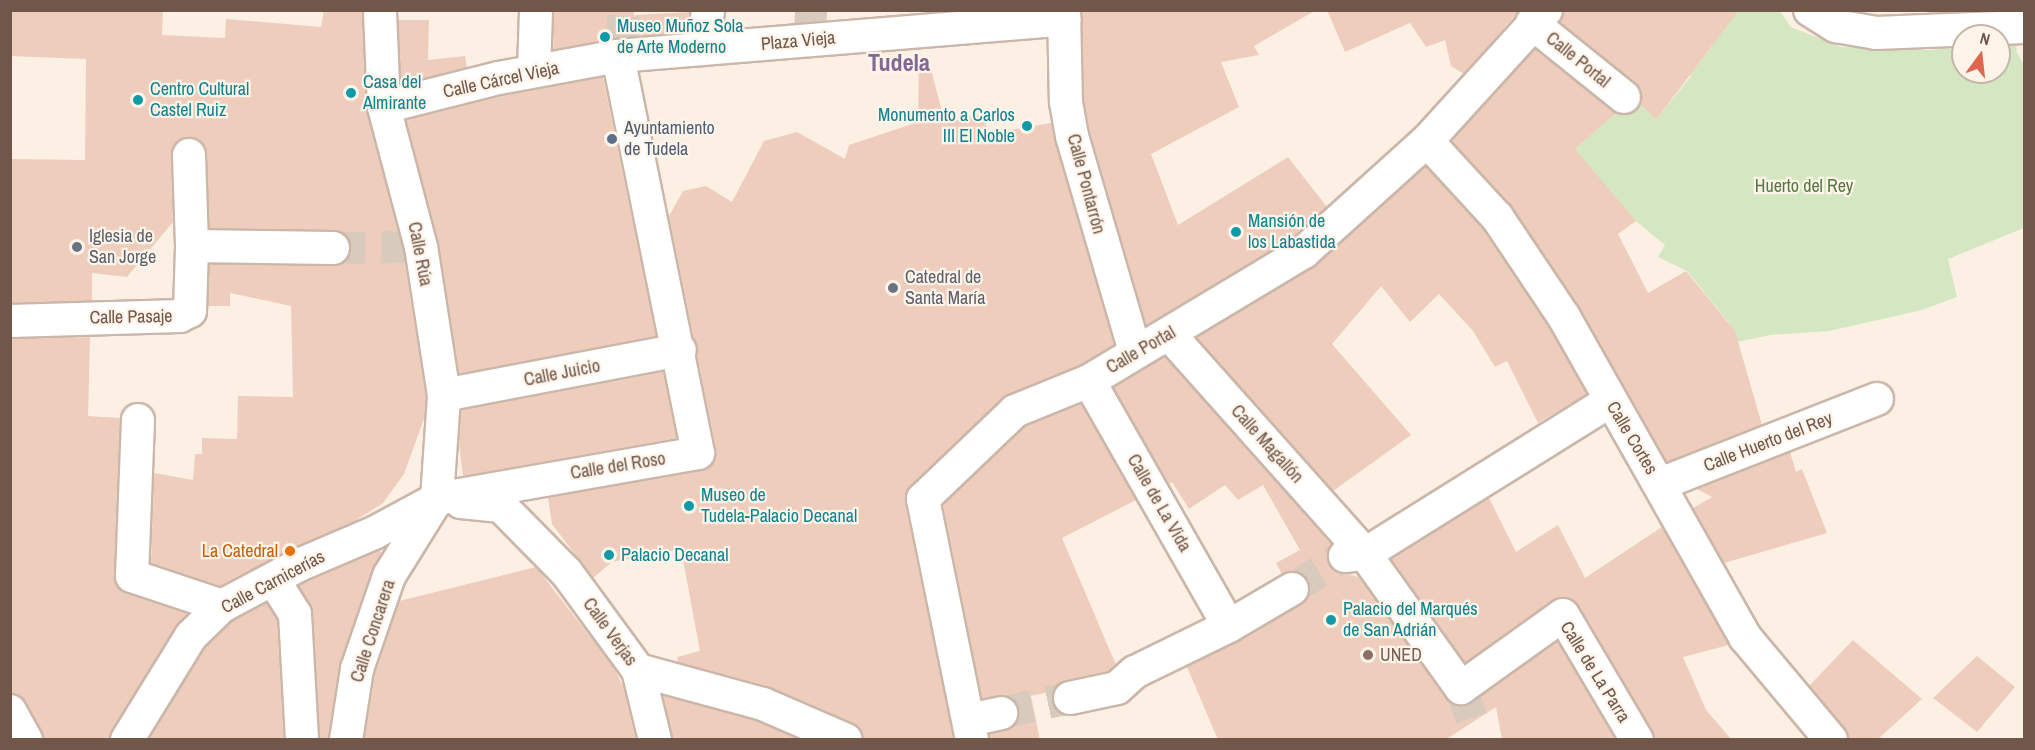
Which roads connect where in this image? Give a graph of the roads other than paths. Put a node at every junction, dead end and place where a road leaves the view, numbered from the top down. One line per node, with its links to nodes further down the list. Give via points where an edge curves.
1 (380, 10): 12 (street, Calle Rúa)
2 (536, 10): 10 (street)
3 (708, 10): 8 (street)
4 (1810, 10): 7 (street, via 1836,26 1875,33)
5 (1064, 15): 8 (street, Plaza Vieja, via 907,26); 20 (street, Calle Pontarrón, via 1066,102 1072,136)
6 (1539, 17): 11 (street, Calle Portal); 13 (street, Calle Portal)
7 (2025, 27)
8 (702, 49): 9 (street, Plaza Vieja)
9 (619, 52): 10 (street, Calle Cárcel Vieja); 19 (street)
10 (534, 71): 12 (street, Calle Cárcel Vieja)
11 (1624, 97)
12 (384, 107): 22 (street, Calle Rúa, via 421,247)
13 (1427, 141): 18 (street, Calle Portal, via 1304,252); 24 (street, Calle Cortes, via 1497,217 1564,317)
14 (189, 155): 15 (street)
15 (192, 246): 16 (street); 17 (street, Calle Pasaje, via 190,311 180,316)
16 (333, 248)
17 (10, 321)
18 (1169, 334): 20 (street, Calle Portal); 28 (street, Calle Magallón)
19 (680, 350): 22 (street, Calle Juicio); 27 (street, Calle del Roso, via 698,453)
20 (1135, 352): 21 (street, Calle Portal)
21 (1089, 381): 32 (street, Calle de La Vida); 38 (street, Calle Portal, via 1015,411 923,499)
22 (444, 395): 27 (street, Calle Rúa)
23 (1877, 399): 26 (street, Calle Huerto del Rey)
24 (1610, 401): 26 (street, Calle Cortes); 28 (street)
25 (138, 420): 31 (street, via 132,576)
26 (1660, 484): 46 (street, Calle Cortes, via 1745,637)
27 (437, 499): 29 (street, Calle Carnicerías, via 374,533); 33 (street, Calle Verjas, via 501,506 567,573); 42 (street, Calle Concarera, via 389,576 357,669)
28 (1354, 555): 34 (street, Calle Magallón)
29 (282, 574): 31 (street, Calle Carnicerías); 41 (street, via 278,587 295,614)
30 (1292, 589): 32 (street)
31 (222, 606): 40 (street, Calle Carnicerías, via 191,636)
32 (1229, 626): 35 (street, via 1135,672 1117,688)
33 (638, 670): 43 (street); 44 (street, Calle Verjas, via 763,704)
34 (1461, 688): 45 (street, Calle de La Parra, via 1563,615)
35 (1070, 699)
36 (10, 711): 39 (street)
37 (1001, 713): 38 (street)
38 (971, 730)
39 (26, 740)
40 (127, 740)
41 (302, 740)
42 (346, 740)
43 (655, 740)
44 (846, 740)
45 (1637, 740)
46 (1831, 740)

